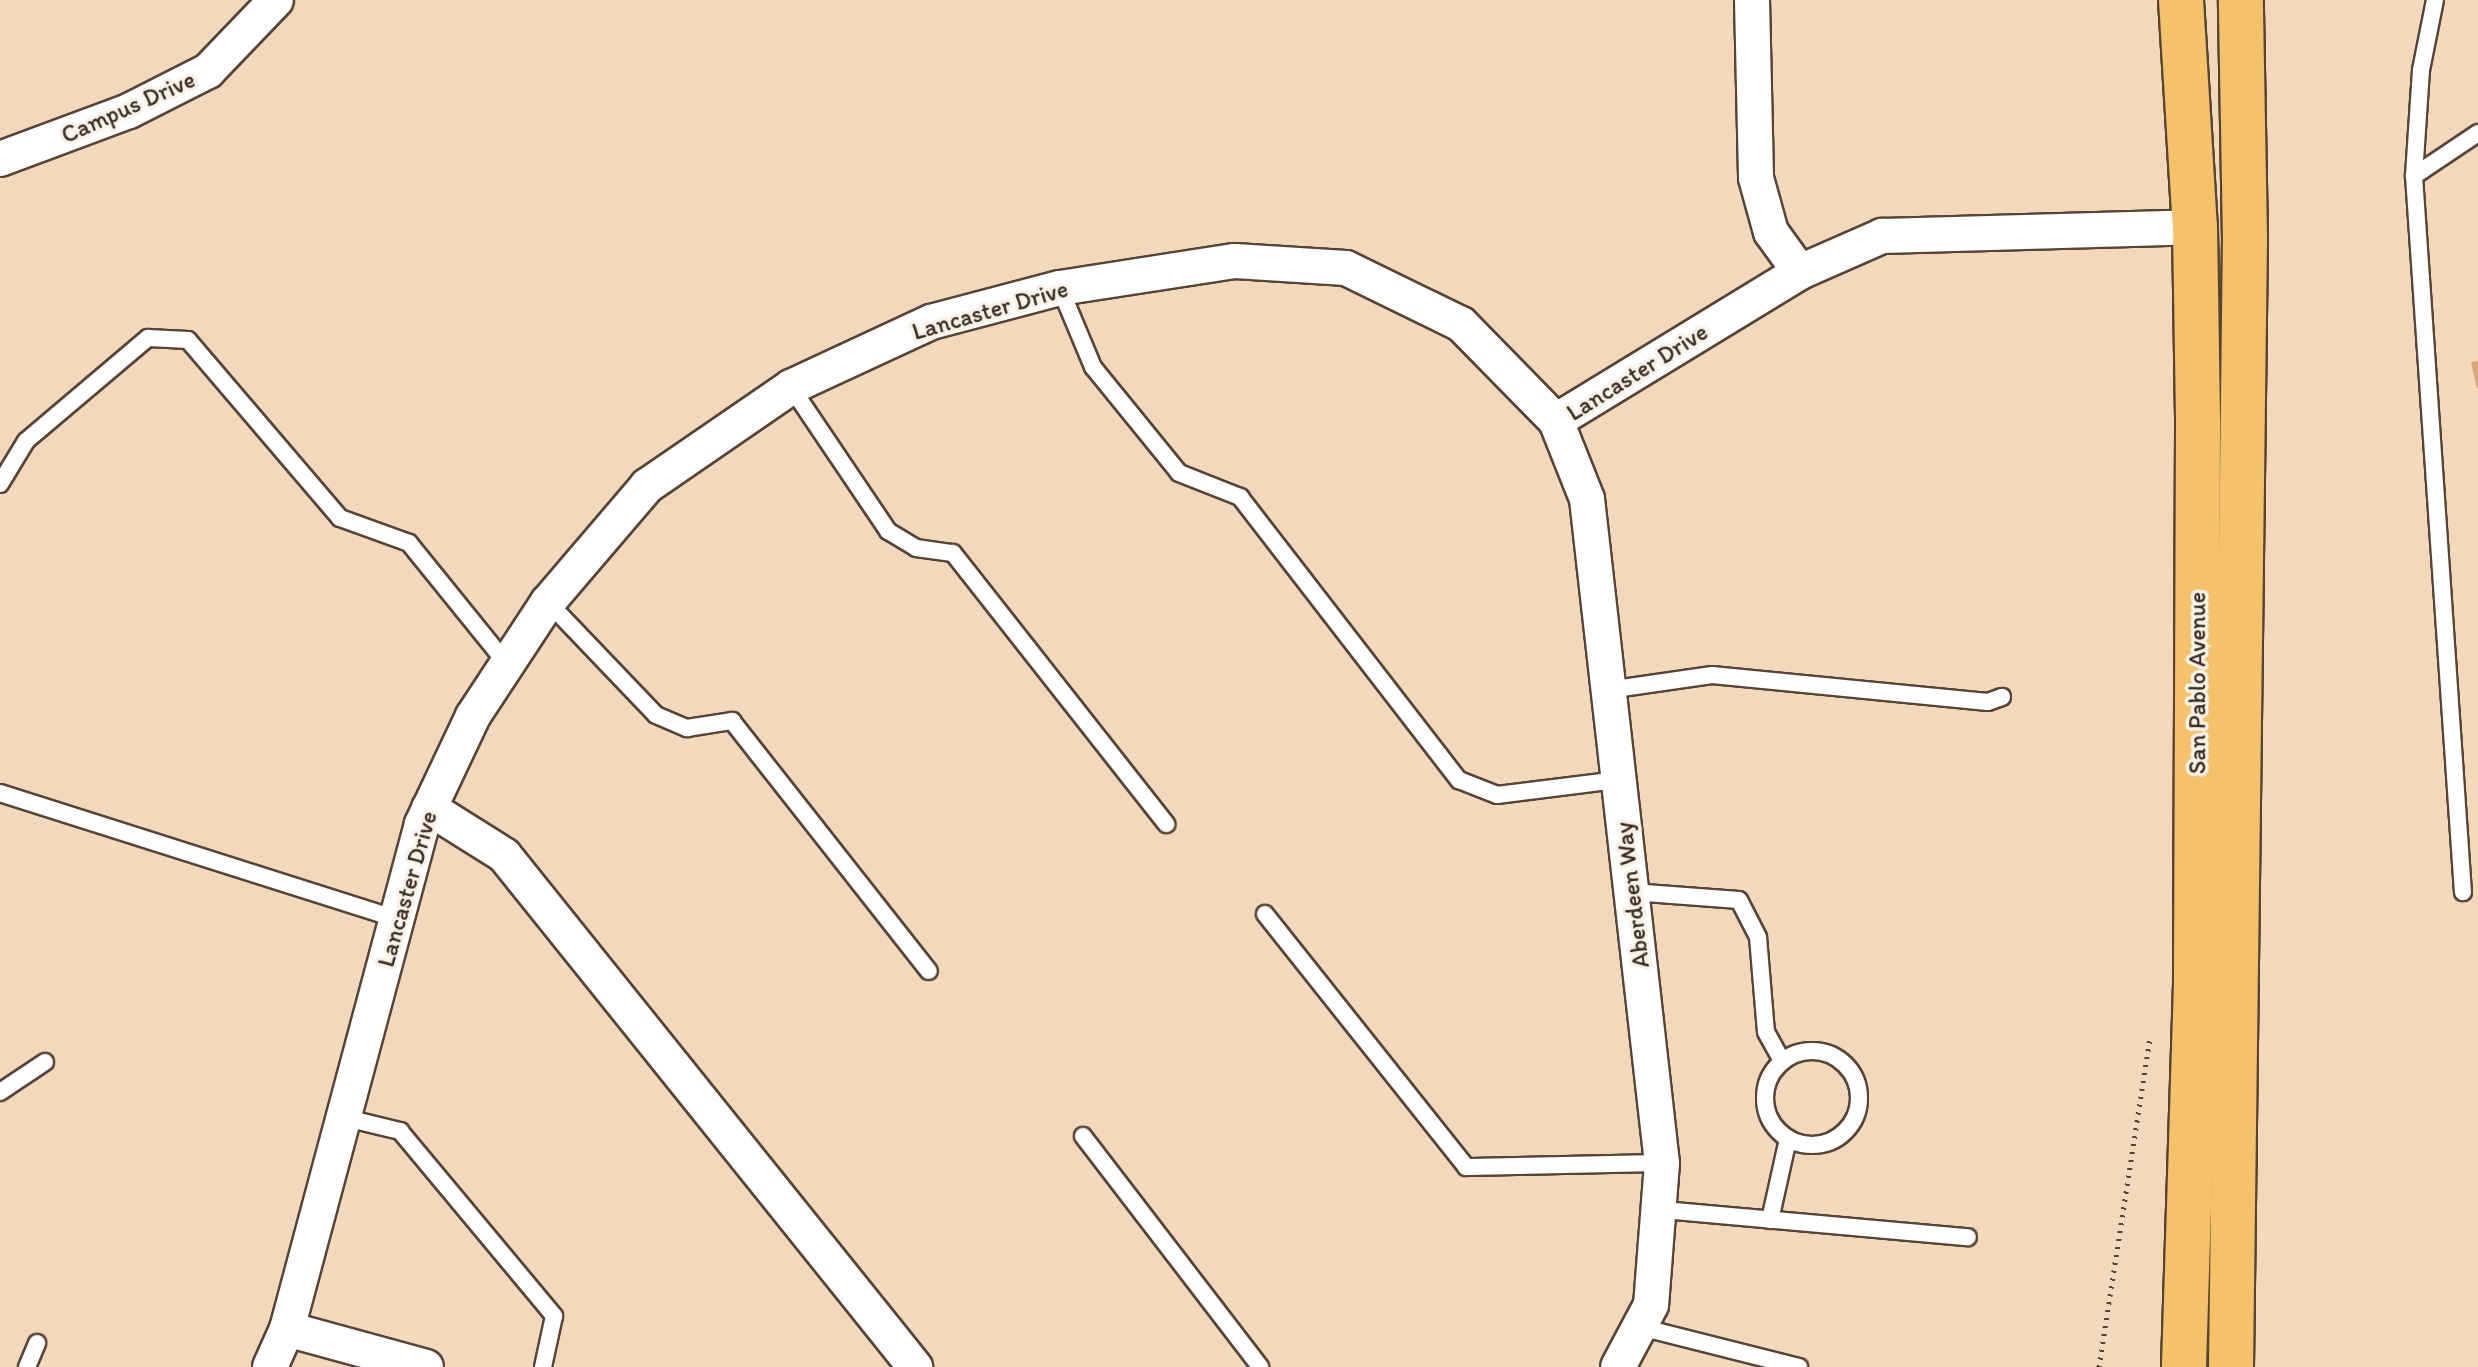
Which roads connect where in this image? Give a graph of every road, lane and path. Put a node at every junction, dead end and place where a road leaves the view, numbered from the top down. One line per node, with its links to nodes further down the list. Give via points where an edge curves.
1 (276, 0): 7 (street, Campus Drive, via 208,71 129,111)
2 (1752, 0): 10 (street, via 1756,178 1771,232)
3 (2181, 0): 9 (main road, San Pablo Avenue)
4 (2241, 0): 52 (main road, San Pablo Avenue, via 2245,239)
5 (2435, 0): 8 (lane, via 2421,70)
6 (2478, 133): 8 (lane)
7 (0, 159)
8 (2414, 176): 24 (lane)
9 (2195, 227): 10 (street, Lancaster Drive, via 1882,236); 28 (main road, San Pablo Avenue)
10 (1800, 272): 13 (street, Lancaster Drive)
11 (1060, 288): 12 (street, Lancaster Drive, via 931,322); 13 (street, Lancaster Drive, via 1235,261 1346,268 1461,324); 19 (lane, via 1093,367 1179,473 1240,497 1459,780 1497,795)
12 (791, 387): 15 (street, Lancaster Drive, via 647,486); 22 (lane, via 888,531 916,548 953,553)
13 (1556, 421): 17 (street, Aberdeen Way, via 1587,499)
14 (0, 484): 16 (lane, via 26,441 148,338 188,340 340,518 409,543)
15 (548, 602): 16 (street, Lancaster Drive); 27 (lane, via 656,715 687,728 732,721)
16 (507, 664): 21 (street, Lancaster Drive, via 473,716)
17 (1608, 690): 18 (lane, via 1712,675 1988,702); 19 (street, Aberdeen Way)
18 (2002, 697)
19 (1618, 780): 23 (street, Aberdeen Way)
20 (0, 793): 26 (lane)
21 (429, 808): 26 (street, Lancaster Drive); 46 (street, via 504,855)
22 (1166, 824)
23 (1632, 892): 29 (lane, via 1739,900 1758,937 1766,1032); 35 (street, Aberdeen Way)
24 (2463, 892)
25 (1265, 914): 35 (lane, via 1466,1167)
26 (397, 919): 32 (street, Lancaster Drive)
27 (929, 971)
28 (2196, 984): 50 (path, via 2146,1040); 51 (main road, San Pablo Avenue)
29 (1782, 1061): 34 (lane, via 1764,1089 1765,1108); 34 (lane, via 1821,1051 1845,1064 1859,1088 1856,1116 1839,1137 1822,1145)
30 (45, 1062): 31 (lane)
31 (0, 1092)
32 (346, 1118): 40 (street, Lancaster Drive); 45 (lane, via 400,1131 554,1316)
33 (1083, 1136): 47 (lane)
34 (1788, 1139): 37 (lane)
35 (1662, 1163): 36 (street, Aberdeen Way)
36 (1663, 1210): 37 (lane); 39 (street, Aberdeen Way, via 1651,1305)
37 (1770, 1220): 38 (lane)
38 (1968, 1237)
39 (1640, 1327): 48 (street, Aberdeen Way); 49 (lane)
40 (287, 1329): 43 (street, Lancaster Drive); 44 (street)
41 (37, 1343): 42 (lane)
42 (27, 1367)
43 (270, 1367)
44 (426, 1367)
45 (543, 1367)
46 (915, 1367)
47 (1260, 1367)
48 (1618, 1367)
49 (1799, 1367)
50 (2099, 1367)
51 (2184, 1367)
52 (2231, 1367)

